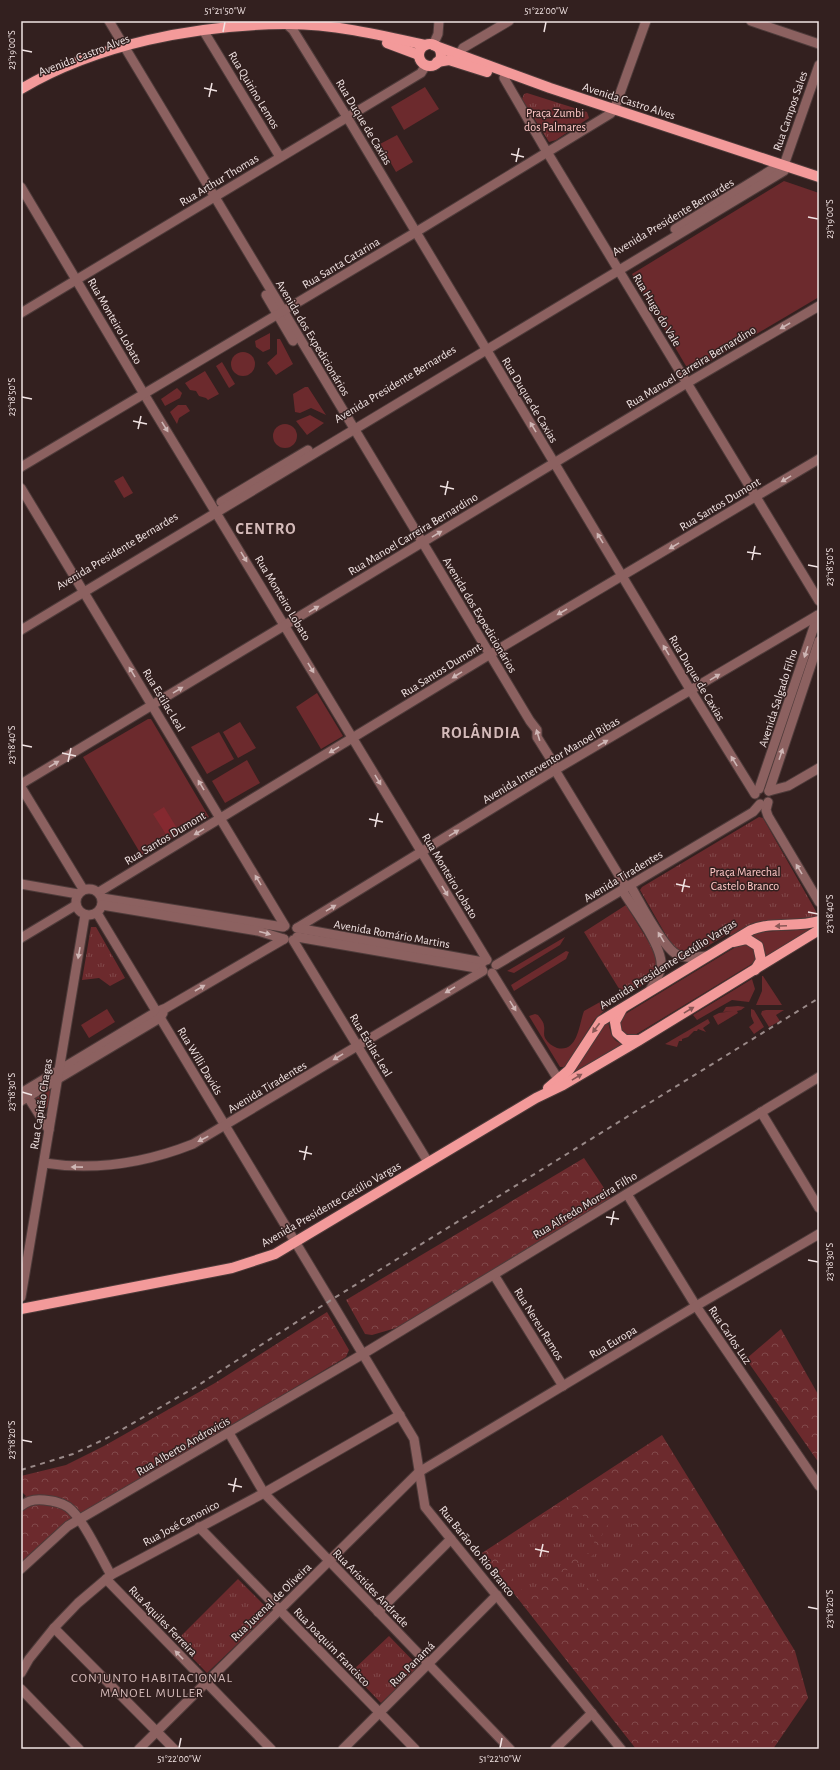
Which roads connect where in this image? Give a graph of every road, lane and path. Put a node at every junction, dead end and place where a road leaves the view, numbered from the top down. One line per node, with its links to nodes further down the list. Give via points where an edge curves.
1 (102, 21): 12 (street, Avenida dos Expedicionários)
2 (109, 21): 12 (street, Avenida dos Expedicionários)
3 (439, 21): 11 (street, via 438,34)
4 (509, 21): 14 (street, via 463,48)
5 (646, 21): 22 (street)
6 (751, 21): 10 (street)
7 (287, 25): 8 (main road, Avenida Castro Alves); 9 (main road, Avenida Castro Alves); 23 (street, Rua Duque de Caxias)
8 (205, 33): 12 (main road, Avenida Castro Alves); 25 (street, Rua Quirino Lemos)
9 (352, 34): 11 (main road, Avenida Castro Alves); 13 (main road, Avenida Castro Alves, via 394,45)
10 (819, 44)
11 (429, 45): 13 (main road, via 421,48); 14 (main road, Avenida Castro Alves); 15 (main road, via 437,47 440,54)
12 (122, 50): 19 (main road, Avenida Castro Alves); 30 (street, Avenida dos Expedicionários)
13 (419, 55): 16 (main road, via 422,63)
14 (459, 55): 18 (main road, Avenida Castro Alves)
15 (438, 62): 16 (main road, Avenida Castro Alves); 18 (main road, Avenida Castro Alves, via 449,60)
16 (426, 65): 23 (street, Rua Arthur Thomas, via 421,73)
17 (819, 65): 26 (street, Rua Campos Sales)
18 (505, 75): 22 (main road, Avenida Castro Alves); 24 (street, Rua Hugo do Vale)
19 (34, 85): 20 (main road, Avenida Castro Alves); 21 (main road, Avenida Castro Alves)
20 (21, 89)
21 (21, 96)
22 (612, 112): 24 (street, Rua Santa Catarina); 26 (main road, Avenida Castro Alves)
23 (347, 116): 25 (street, Rua Arthur Thomas); 31 (street, Rua Duque de Caxias)
24 (548, 152): 31 (street, Rua Santa Catarina); 32 (street, Rua Hugo do Vale)
25 (280, 157): 30 (street, Rua Arthur Thomas)
26 (782, 167): 27 (main road, Avenida Castro Alves); 28 (main road, Avenida Castro Alves); 32 (street, Avenida Presidente Bernardes)
27 (819, 177)
28 (819, 183)
29 (21, 187): 33 (street, Rua Monteiro Lobato)
30 (212, 199): 33 (street, Rua Arthur Thomas); 36 (street, Avenida dos Expedicionários)
31 (416, 232): 36 (street, Rua Santa Catarina); 37 (street, Rua Duque de Caxias)
32 (617, 268): 37 (street, Avenida Presidente Bernardes); 38 (street, Rua Hugo do Vale)
33 (77, 280): 35 (street, Rua Arthur Thomas); 39 (street, Rua Monteiro Lobato)
34 (819, 306): 38 (street, Rua Manoel Carreira Bernardino, one-way to 38)
35 (21, 313)
36 (280, 313): 39 (street, Rua Santa Catarina); 40 (street, Avenida dos Expedicionários)
37 (485, 348): 40 (street, Avenida Presidente Bernardes); 42 (street, Rua Duque de Caxias, one-way to 37)
38 (687, 383): 42 (street, Rua Manoel Carreira Bernardino); 45 (street, Rua Hugo do Vale)
39 (144, 394): 43 (street, Rua Santa Catarina); 46 (street, Rua Monteiro Lobato, one-way to 46)
40 (350, 428): 46 (street, Avenida Presidente Bernardes); 47 (street, Avenida dos Expedicionários)
41 (819, 459): 45 (street, Rua Santos Dumont, one-way to 45)
42 (554, 463): 47 (street, Rua Manoel Carreira Bernardino, one-way to 42); 48 (street, Rua Duque de Caxias, one-way to 42)
43 (21, 467)
44 (21, 488): 49 (street, Rua Estilac Leal)
45 (756, 497): 48 (street, Rua Santos Dumont, one-way to 48); 50 (street, Rua Hugo do Vale)
46 (215, 509): 49 (street, Avenida Presidente Bernardes); 54 (street, Rua Monteiro Lobato, one-way to 54)
47 (419, 544): 54 (street, Rua Manoel Carreira Bernardino, one-way to 47); 57 (street, Avenida dos Expedicionários)
48 (623, 577): 57 (street, Rua Santos Dumont, one-way to 57); 58 (street, Rua Duque de Caxias, one-way to 48)
49 (82, 590): 53 (street, Avenida Presidente Bernardes); 55 (street, Avenida Presidente Bernardes); 59 (street, Rua Estilac Leal, one-way to 49)
50 (819, 601)
51 (819, 604): 52 (street, Avenida Salgado Filho, via 816,610)
52 (819, 615): 58 (street, Avenida Interventor Manoel Ribas, one-way to 52); 64 (street, Avenida Salgado Filho, one-way to 64)
53 (21, 623)
54 (286, 626): 59 (street, Rua Manoel Carreira Bernardino, one-way to 54); 60 (street, Rua Monteiro Lobato, one-way to 60)
55 (21, 630)
56 (819, 641): 64 (street, Avenida Salgado Filho, one-way to 56)
57 (488, 656): 60 (street, Rua Santos Dumont, one-way to 60); 62 (street, Avenida dos Expedicionários, one-way to 57, via 537,737 537,730)
58 (691, 691): 62 (street, Avenida Interventor Manoel Ribas, one-way to 58); 64 (street, Rua Duque de Caxias, one-way to 58)
59 (153, 705): 63 (street, Rua Manoel Carreira Bernardino, one-way to 59); 66 (street, Rua Estilac Leal, one-way to 59)
60 (353, 738): 66 (street, Rua Santos Dumont, one-way to 66); 67 (street, Rua Monteiro Lobato, one-way to 67)
61 (819, 768): 64 (street, via 788,786)
62 (556, 770): 67 (street, Avenida Interventor Manoel Ribas, one-way to 62); 69 (street, Avenida dos Expedicionários)
63 (21, 785): 71 (street)
64 (761, 791): 65 (street, Rua Duque de Caxias, via 755,798); 65 (street, via 770,795)
65 (764, 803): 69 (street, Avenida Tiradentes, via 747,816); 73 (street, one-way to 65, via 768,816)
66 (221, 819): 72 (street, Rua Santos Dumont, one-way to 72); 78 (street, Rua Estilac Leal, one-way to 66)
67 (422, 852): 80 (street, Avenida Interventor Manoel Ribas, one-way to 67); 84 (street, Rua Monteiro Lobato, one-way to 84)
68 (21, 884): 71 (street)
69 (626, 887): 83 (street, Avenida dos Expedicionários, one-way to 69, via 690,958 677,955 667,946); 84 (street, Avenida Tiradentes); 86 (street, Avenida dos Expedicionários, via 660,954 661,967)
70 (21, 890): 71 (street)
71 (78, 897): 72 (street, via 91,888); 75 (street, via 79,911); 81 (street)
72 (101, 898): 74 (street); 76 (street, Avenida Romário Martins)
73 (819, 902)
74 (97, 913): 75 (street); 88 (street, Rua Willi Davids)
75 (85, 915): 91 (street, Rua Capitão Chagas, one-way to 91)
76 (201, 918): 78 (street, Avenida Romário Martins); 80 (street, Avenida Romário Martins, one-way to 80)
77 (819, 921): 82 (main road, Avenida Presidente Getúlio Vargas, one-way to 82, via 756,928)
78 (284, 927): 80 (street, via 282,936); 80 (street, Avenida Romário Martins, via 295,926)
79 (819, 930): 85 (main road, Avenida Presidente Getúlio Vargas)
80 (293, 936): 84 (street, Avenida Romário Martins, via 407,952); 88 (street, Avenida Interventor Manoel Ribas, one-way to 80, via 166,1008); 90 (street, Rua Estilac Leal)
81 (21, 938)
82 (718, 949): 83 (main road, Avenida Presidente Getúlio Vargas); 85 (main road, via 741,939 751,940 758,946 761,956)
83 (706, 956): 86 (main road, Avenida Presidente Getúlio Vargas)
84 (487, 967): 90 (street, Avenida Tiradentes, one-way to 90); 94 (street, Rua Monteiro Lobato, one-way to 94)
85 (755, 970): 89 (main road, Avenida Presidente Getúlio Vargas, one-way to 85)
86 (650, 990): 87 (main road, Avenida Presidente Getúlio Vargas)
87 (624, 1006): 89 (main road, via 616,1019 617,1033 625,1040); 94 (main road, Avenida Presidente Getúlio Vargas, one-way to 94, via 601,1021 575,1063)
88 (158, 1015): 91 (street, Avenida Interventor Manoel Ribas); 93 (street, Avenida Interventor Manoel Ribas); 98 (street, Rua Willi Davids)
89 (642, 1039): 96 (main road, Avenida Presidente Getúlio Vargas, one-way to 89, via 563,1085)
90 (357, 1045): 98 (street, Avenida Tiradentes, one-way to 98); 100 (street, Rua Estilac Leal)
91 (59, 1069): 93 (street, Rua Capitão Chagas); 95 (street, Avenida Interventor Manoel Ribas)
92 (819, 1077): 97 (street, Rua Alfredo Moreira Filho)
93 (57, 1079): 95 (street, Avenida Interventor Manoel Ribas); 99 (street, Rua Capitão Chagas)
94 (558, 1079): 96 (main road, Avenida Presidente Getúlio Vargas)
95 (23, 1094): 99 (street)
96 (542, 1094): 100 (main road, Avenida Presidente Getúlio Vargas)
97 (761, 1112): 102 (street, Rua Alfredo Moreira Filho); 103 (street)
98 (226, 1126): 101 (street, Avenida Tiradentes, one-way to 101, via 178,1150 136,1161 96,1167); 105 (street, Rua Willi Davids)
99 (49, 1130): 101 (street, Rua Capitão Chagas)
100 (428, 1162): 105 (main road, Avenida Presidente Getúlio Vargas)
101 (44, 1163): 107 (street, Rua Capitão Chagas)
102 (627, 1194): 106 (street, Rua Alfredo Moreira Filho); 108 (street, Rua Carlos Luz)
103 (819, 1208)
104 (819, 1234): 108 (street, Rua Europa)
105 (295, 1243): 109 (main road, Avenida Presidente Getúlio Vargas, via 242,1265); 110 (street, Rua Barão do Rio Branco)
106 (494, 1274): 110 (street, Rua Alfredo Moreira Filho); 111 (street, Rua Nereu Ramos)
107 (21, 1297)
108 (696, 1306): 111 (street, Rua Europa); 115 (street, Rua Carlos Luz)
109 (21, 1309)
110 (363, 1354): 112 (street, Rua Barão do Rio Branco); 113 (street, Rua Alberto Androvicis)
111 (563, 1386): 114 (street, Rua Europa)
112 (400, 1415): 114 (street, Rua Barão do Rio Branco, via 414,1439); 116 (street, Rua José Canonico)
113 (229, 1433): 116 (street, Rua Aristides Andrade); 118 (street, Rua Alberto Androvicis)
114 (420, 1472): 120 (street, Rua Barão do Rio Branco, via 425,1507); 121 (street, Rua Juvenal de Oliveira)
115 (819, 1486)
116 (264, 1493): 119 (street, Rua José Canonico); 121 (street, Rua Aristides Andrade)
117 (21, 1506): 118 (street, Rua Aquiles Ferreira, via 30,1501 57,1502 69,1508)
118 (80, 1520): 122 (street, Rua Alberto Androvicis, via 53,1539); 123 (street, Rua Aquiles Ferreira)
119 (199, 1527): 123 (street, Rua José Canonico); 125 (street, Rua Joaquim Francisco)
120 (451, 1539): 124 (street, Rua Barão do Rio Branco); 126 (street)
121 (330, 1562): 125 (street, Rua Juvenal de Oliveira); 126 (street, Rua Aristides Andrade)
122 (21, 1568)
123 (108, 1577): 127 (street, Rua José Canonico); 130 (street, Rua Aquiles Ferreira, one-way to 123)
124 (497, 1595): 128 (street, Rua Panamá); 133 (street, Rua Barão do Rio Branco)
125 (280, 1610): 130 (street, Rua Juvenal de Oliveira); 132 (street, Rua Joaquim Francisco)
126 (378, 1612): 128 (street, Rua Aristides Andrade)
127 (54, 1628): 129 (street, Rua José Canonico, via 29,1658); 134 (street)
128 (428, 1664): 132 (street, Rua Panamá); 141 (street, Rua Aristides Andrade)
129 (21, 1673)
130 (206, 1682): 134 (street, Rua Juvenal de Oliveira); 138 (street, Rua Aquiles Ferreira)
131 (21, 1689): 135 (street)
132 (380, 1713): 139 (street, Rua Panamá); 140 (street, Rua Joaquim Francisco)
133 (592, 1713): 142 (street); 143 (street, Rua Barão do Rio Branco)
134 (156, 1731): 136 (street, Rua Juvenal de Oliveira); 137 (street)
135 (79, 1749)
136 (138, 1749)
137 (174, 1749)
138 (271, 1749)
139 (343, 1749)
140 (415, 1749)
141 (510, 1749)
142 (555, 1749)
143 (621, 1749)

